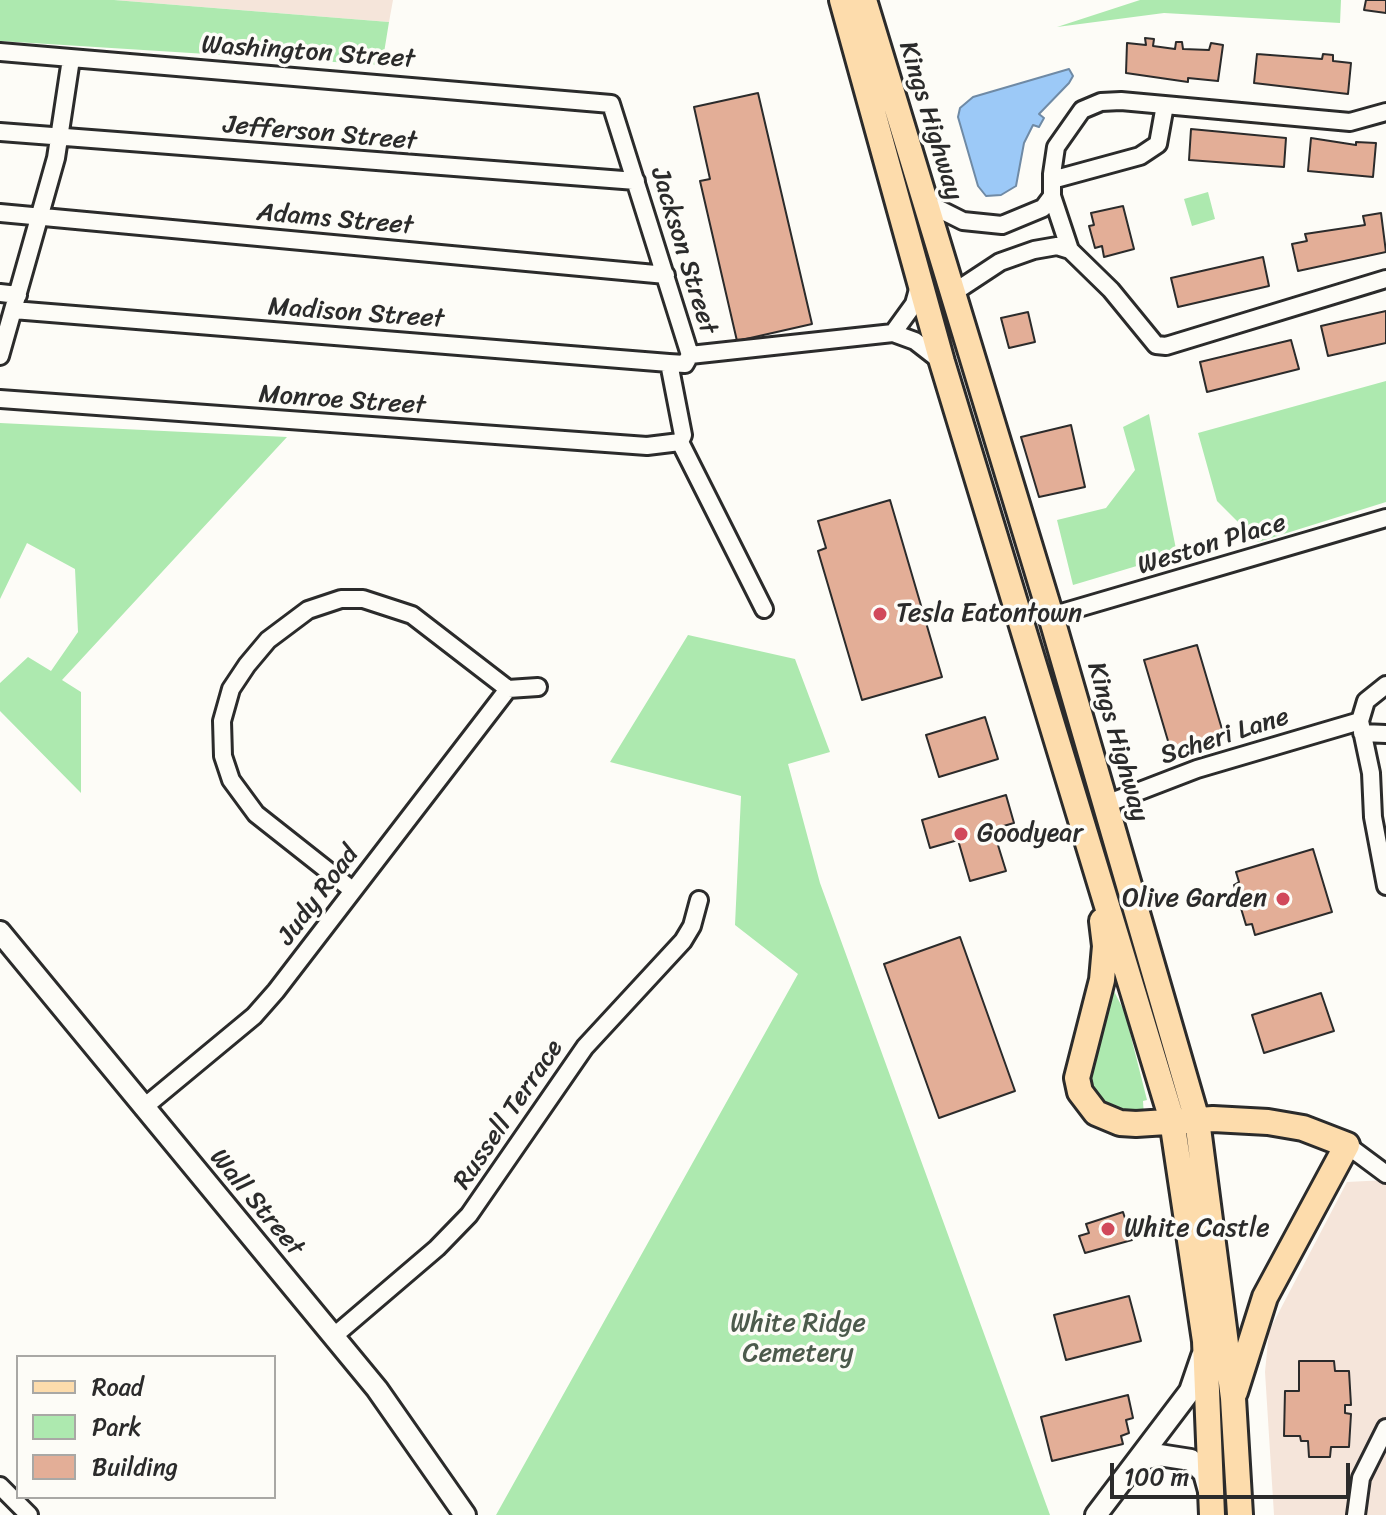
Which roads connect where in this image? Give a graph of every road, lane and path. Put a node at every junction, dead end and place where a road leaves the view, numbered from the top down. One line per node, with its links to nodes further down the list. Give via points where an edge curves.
1 (842, 0): 18 (main road, Kings Highway)
2 (864, 0): 12 (main road, Kings Highway)
3 (0, 52): 4 (street, Washington Street)
4 (71, 59): 5 (street, Washington Street); 9 (street)
5 (611, 104): 10 (street, Jackson Street)
6 (1165, 105): 7 (street, via 1350,122); 11 (street, via 1158,144 1140,156); 11 (street, via 1111,101 1082,110 1056,147)
7 (1386, 112)
8 (0, 132): 9 (street, Jefferson Street)
9 (59, 138): 10 (street, Jefferson Street); 14 (street)
10 (636, 181): 16 (street, Jackson Street)
11 (1052, 188): 12 (street, via 1034,213 1002,225 963,221); 15 (street)
12 (925, 202): 20 (main road, Kings Highway)
13 (0, 213): 14 (street, Adams Street)
14 (41, 216): 16 (street, Adams Street); 21 (street)
15 (1070, 250): 17 (street, via 1156,345 1166,346); 20 (street, via 1057,246 1000,262)
16 (666, 275): 23 (street, Jackson Street)
17 (1386, 279)
18 (921, 280): 22 (street, via 914,304); 25 (main road, Kings Highway)
19 (0, 293): 21 (street, Madison Street)
20 (953, 293): 31 (main road, Kings Highway)
21 (15, 302): 24 (street); 26 (street, Madison Street)
22 (893, 333): 23 (street, Jackson Street); 25 (street, via 915,341)
23 (690, 355): 26 (street, Madison Street, via 685,364)
24 (0, 356)
25 (942, 362): 39 (main road, Kings Highway)
26 (669, 363): 28 (street, Jackson Street)
27 (0, 399): 28 (street, Monroe Street, via 647,446)
28 (680, 442): 30 (street, Jackson Street)
29 (1386, 518): 31 (street, Weston Place)
30 (764, 609)
31 (1051, 616): 38 (main road, Kings Highway)
32 (1386, 685): 35 (street, via 1366,701)
33 (538, 687): 34 (street)
34 (508, 689): 41 (street, Judy Road); 41 (street, via 412,615 363,599 341,599 308,610 256,653 231,689 222,721 223,756 231,780 256,814)
35 (1361, 727): 36 (street, Scheri Lane); 37 (street); 38 (street, Scheri Lane, via 1197,769)
36 (1386, 734)
37 (1380, 799): 40 (street)
38 (1106, 804): 45 (main road, Kings Highway)
39 (1093, 855): 45 (main road, Kings Highway); 45 (main road, via 1105,946 1102,980 1077,1078 1080,1092 1096,1113 1120,1123)
40 (1386, 886)
41 (351, 889): 44 (street, Judy Road, via 254,1016)
42 (699, 900): 48 (street, Russell Terrace, via 683,941 585,1047 469,1215)
43 (0, 932): 44 (street, Wall Street)
44 (143, 1108): 48 (street, Wall Street)
45 (1185, 1120): 46 (main road, via 1285,1124); 49 (main road, Kings Highway); 50 (main road, Kings Highway)
46 (1347, 1145): 47 (street); 50 (main road, via 1265,1297)
47 (1386, 1174)
48 (334, 1336): 56 (street, Wall Street)
49 (1205, 1341): 52 (street, via 1190,1391); 54 (main road, Kings Highway)
50 (1233, 1398): 58 (main road, Kings Highway)
51 (1386, 1428): 59 (street, via 1361,1478)
52 (1138, 1461): 54 (street, via 1159,1455 1191,1460 1204,1473); 57 (street)
53 (0, 1486): 55 (street)
54 (1212, 1508)
55 (29, 1515)
56 (465, 1515)
57 (1096, 1515)
58 (1240, 1515)
59 (1356, 1515)

